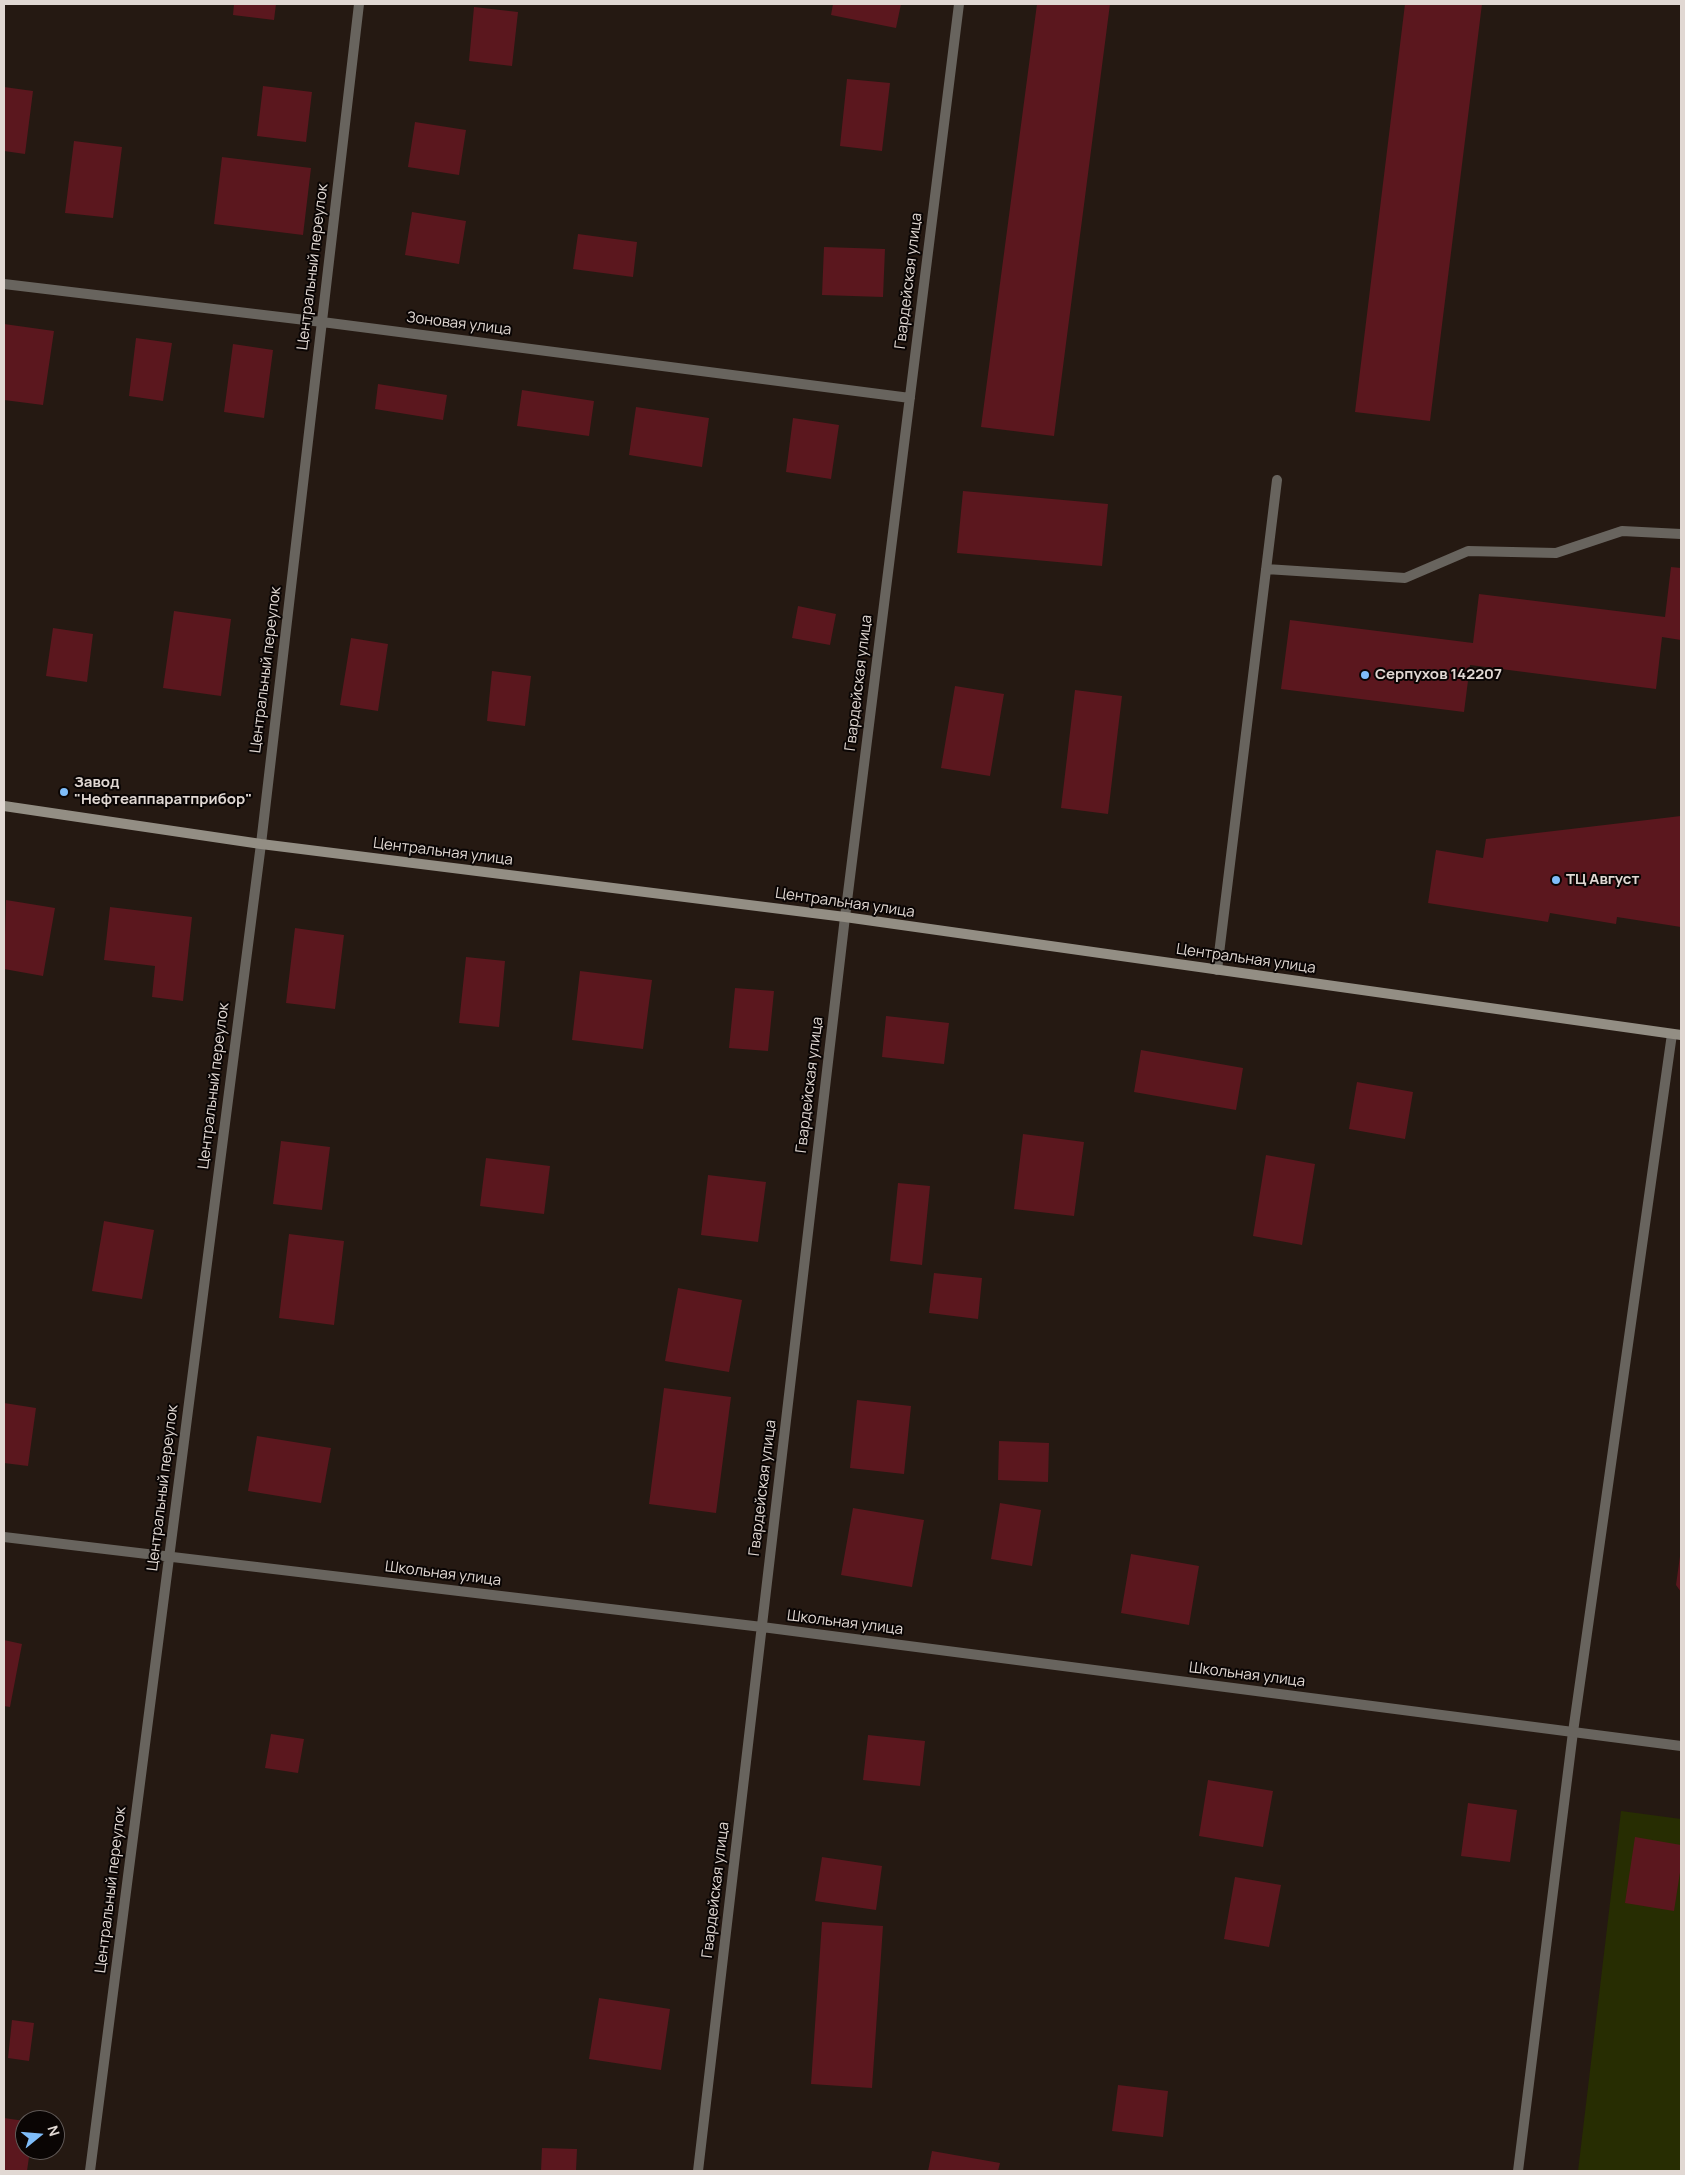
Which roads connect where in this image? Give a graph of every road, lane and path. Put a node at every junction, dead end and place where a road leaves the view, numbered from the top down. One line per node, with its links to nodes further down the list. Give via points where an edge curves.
1 (359, 4): 4 (street, Центральный переулок)
2 (959, 4): 5 (street, Гвардейская улица)
3 (4, 284): 4 (street, Зоновая улица)
4 (322, 322): 5 (street, Зоновая улица); 10 (street, Центральный переулок)
5 (910, 398): 11 (street, Гвардейская улица)
6 (1277, 480): 8 (street)
7 (1681, 534): 8 (street, via 1622,531 1556,553 1468,551 1405,578)
8 (1266, 569): 12 (street)
9 (4, 806): 10 (street, Центральная улица)
10 (261, 844): 11 (street, Центральная улица); 15 (street, Центральный переулок)
11 (845, 917): 12 (street, Центральная улица); 16 (street, Гвардейская улица)
12 (1217, 970): 13 (street, Центральная улица)
13 (1676, 1035): 17 (street)
14 (4, 1537): 15 (street, Школьная улица)
15 (169, 1556): 16 (street, Школьная улица); 19 (street, Центральный переулок)
16 (762, 1627): 17 (street, Школьная улица); 20 (street, Гвардейская улица)
17 (1573, 1732): 18 (street, Школьная улица); 21 (street)
18 (1681, 1746)
19 (90, 2171)
20 (698, 2171)
21 (1518, 2171)

